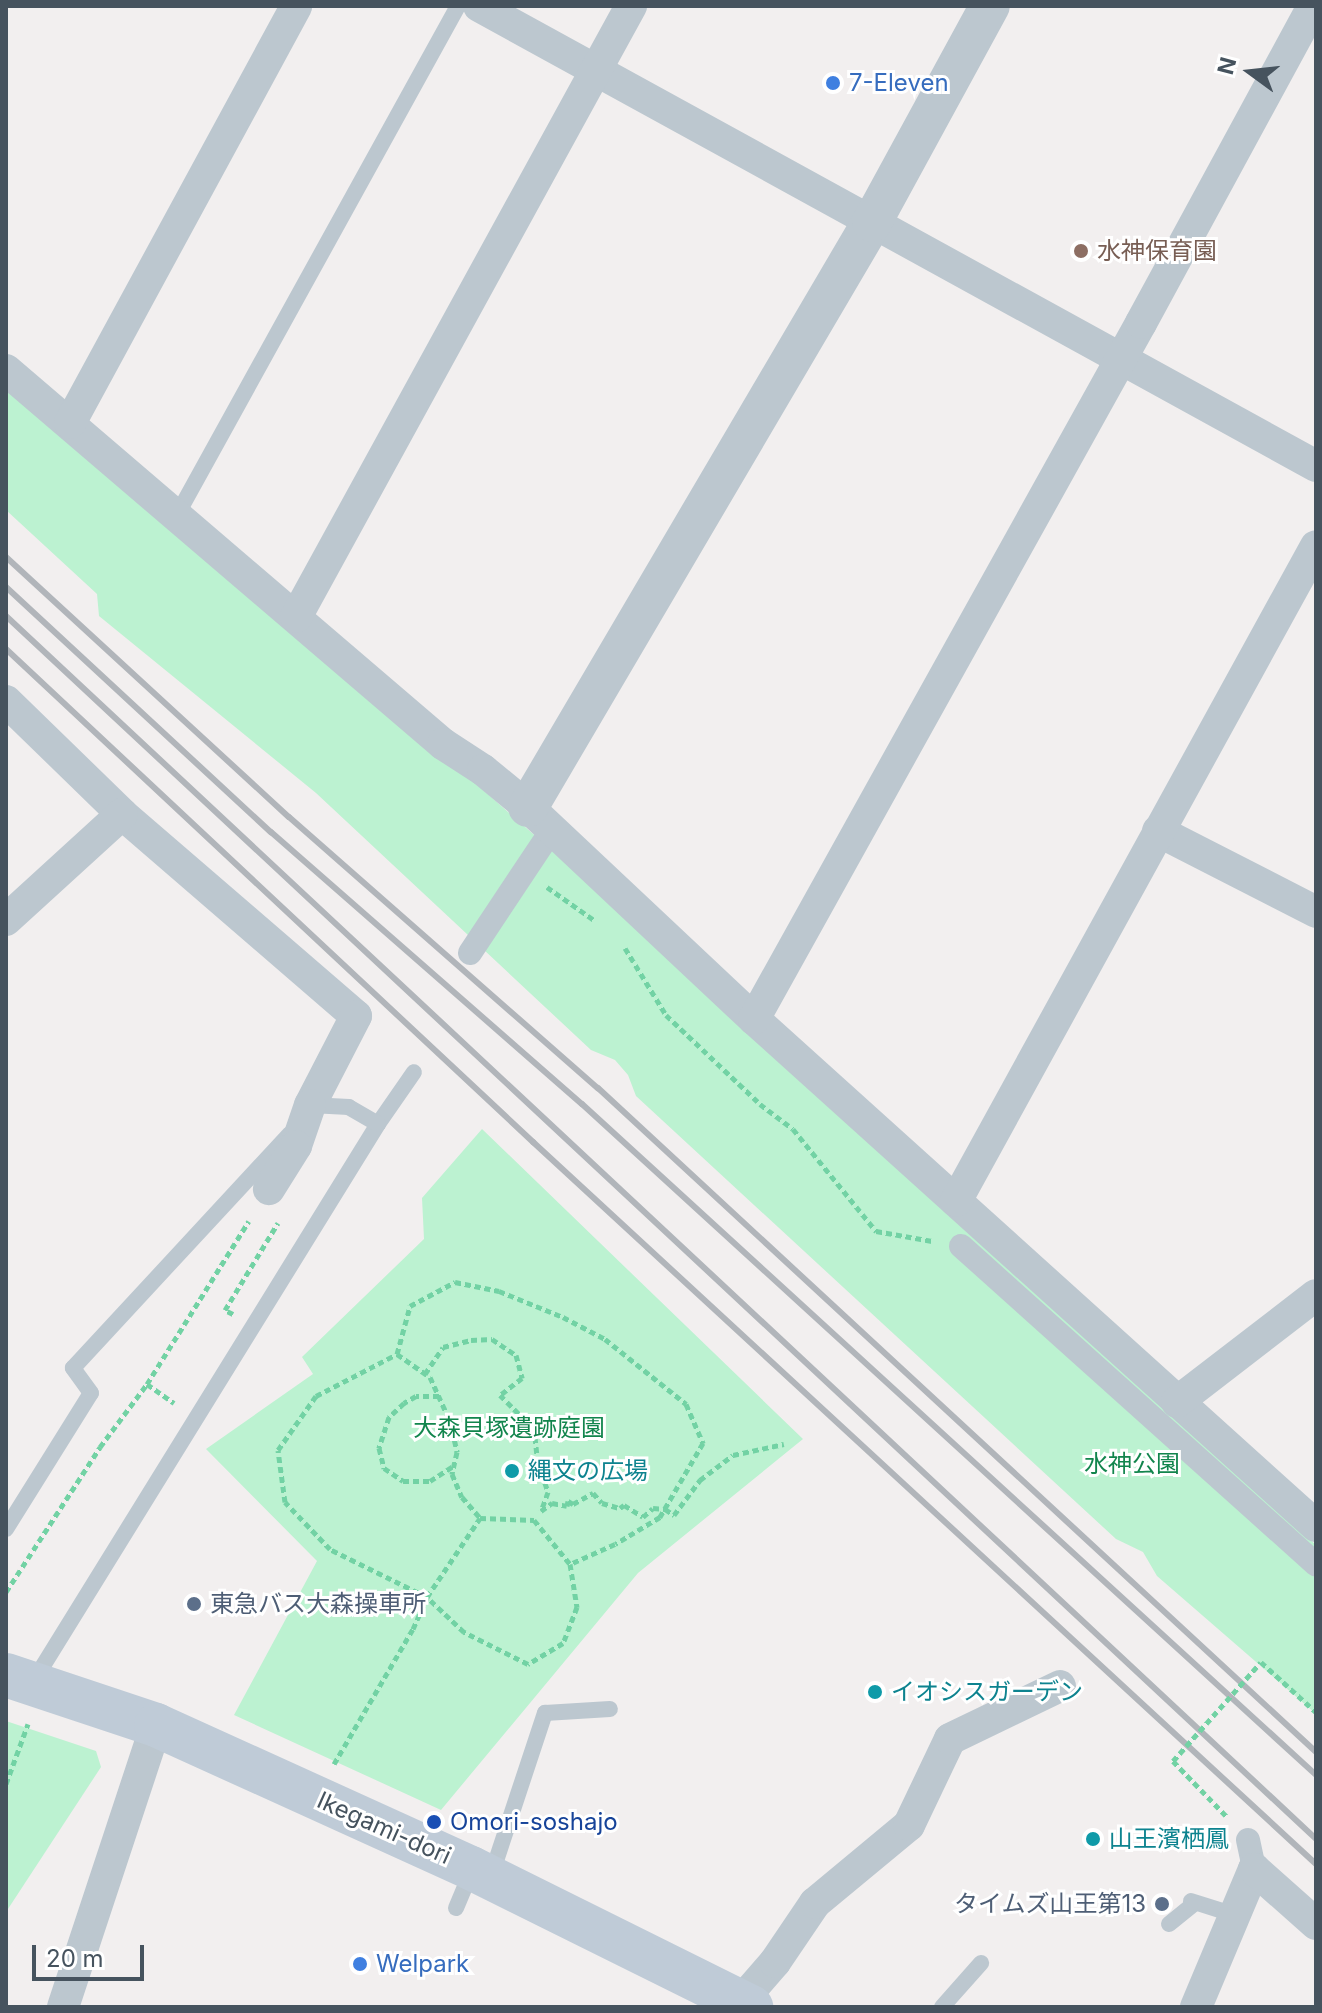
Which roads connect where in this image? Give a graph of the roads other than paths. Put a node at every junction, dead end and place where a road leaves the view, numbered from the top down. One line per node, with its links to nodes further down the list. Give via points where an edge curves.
1 (296, 6): 11 (street)
2 (458, 6): 13 (lane)
3 (479, 6): 7 (street)
4 (631, 6): 7 (street)
5 (990, 6): 8 (street)
6 (1313, 6): 9 (street)
7 (596, 71): 8 (street); 15 (street)
8 (872, 222): 9 (street); 18 (street)
9 (1121, 361): 12 (street); 23 (street)
10 (6, 370): 11 (street)
11 (70, 423): 13 (street)
12 (1316, 466)
13 (177, 515): 15 (street)
14 (1316, 546): 19 (street)
15 (296, 617): 18 (street)
16 (6, 701): 17 (street)
17 (122, 814): 21 (street); 25 (street, via 356,1016)
18 (536, 825): 22 (street); 23 (street)
19 (1158, 831): 20 (street); 28 (street)
20 (1316, 912)
21 (6, 920)
22 (470, 953)
23 (754, 1019): 28 (street)
24 (414, 1072): 26 (lane)
25 (310, 1105): 26 (lane, via 349,1107); 27 (street, via 296,1146); 33 (lane, via 229,1203 138,1293 73,1368 91,1393)
26 (378, 1124): 36 (lane)
27 (269, 1189)
28 (956, 1201): 31 (street)
29 (961, 1246): 34 (street)
30 (1316, 1295): 31 (street)
31 (1177, 1402): 32 (street)
32 (1316, 1526)
33 (6, 1529)
34 (1316, 1565)
35 (1060, 1686): 45 (street, via 950,1739 909,1825 815,1903)
36 (23, 1693): 38 (main road, Ikegami-dori)
37 (610, 1709): 39 (lane, via 545,1713)
38 (156, 1725): 39 (main road, Ikegami-dori); 46 (street)
39 (482, 1873): 40 (lane); 45 (main road, Ikegami-dori)
40 (456, 1908)
41 (1235, 1915): 42 (lane, via 1193,1902); 43 (street, via 1251,1854); 48 (street)
42 (1169, 1924)
43 (1316, 1924)
44 (981, 1963): 47 (lane)
45 (747, 2004)
46 (63, 2007)
47 (942, 2007)
48 (1196, 2007)

